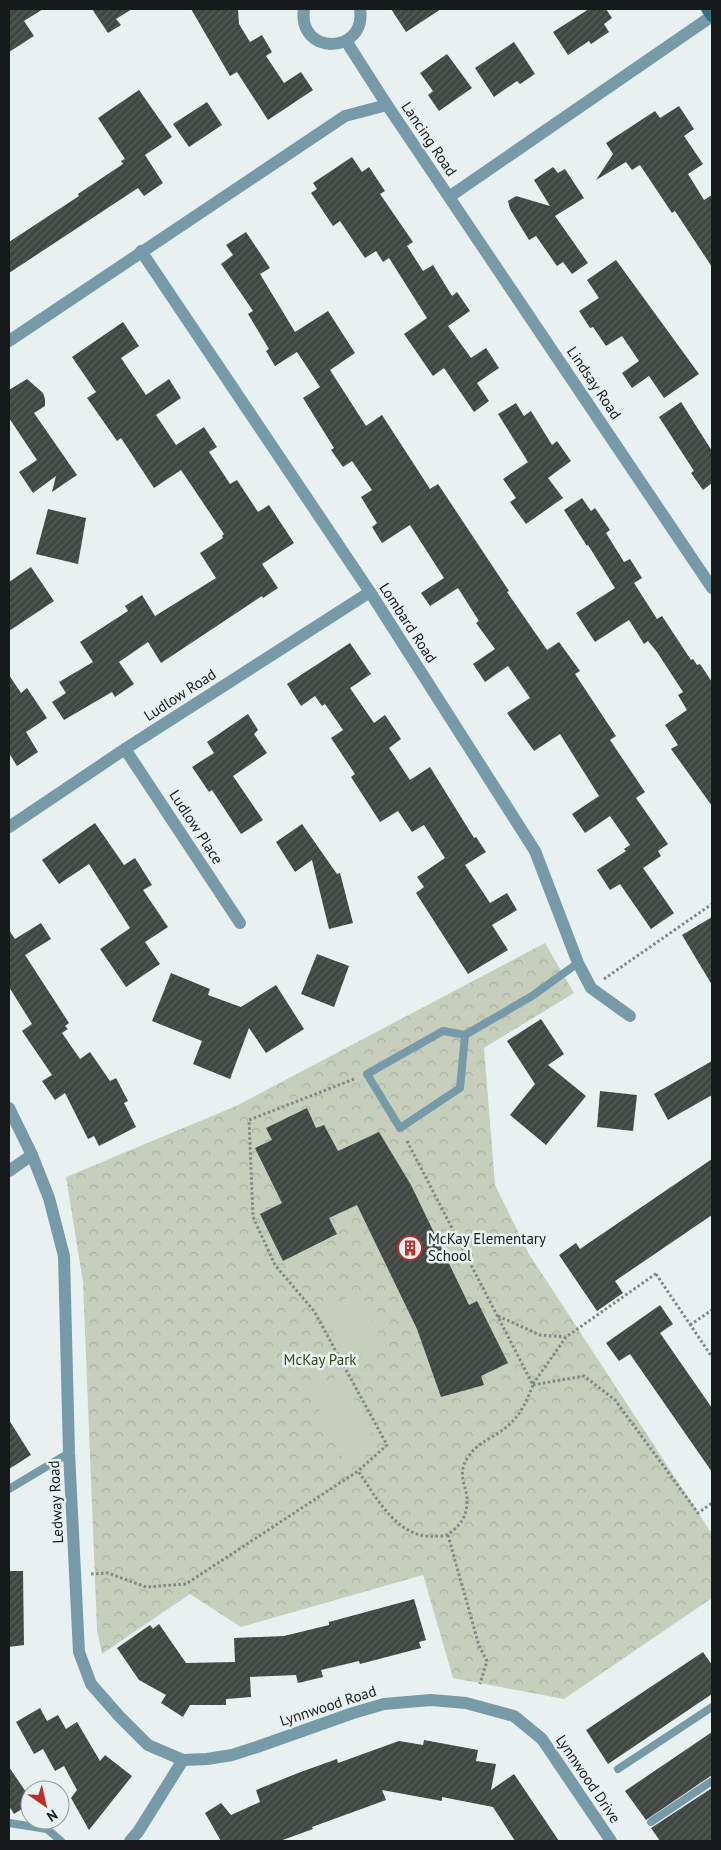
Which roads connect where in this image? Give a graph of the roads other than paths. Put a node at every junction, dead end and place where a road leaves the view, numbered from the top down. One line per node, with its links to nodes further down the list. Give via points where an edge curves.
1 (304, 9): 5 (street, via 305,26 317,41 336,44)
2 (360, 9): 5 (street, via 358,28)
3 (708, 9): 4 (main road)
4 (712, 16): 7 (street, Lancing Road)
5 (346, 41): 6 (street)
6 (387, 105): 7 (street, Lancing Road); 8 (street, Lancing Road, via 345,116)
7 (449, 197): 10 (street, Lindsay Road)
8 (141, 252): 9 (street, Lancing Road); 11 (street, Lombard Road)
9 (9, 341)
10 (712, 588)
11 (370, 592): 12 (street, Ludlow Road); 15 (street, Lombard Road, via 535,851)
12 (125, 749): 13 (street, Ludlow Road); 14 (street, Ludlow Place)
13 (9, 827)
14 (240, 923)
15 (578, 963): 16 (street, Lombard Road, via 591,988); 17 (lane, via 532,996)
16 (630, 1016)
17 (465, 1035): 17 (lane, via 460,1088 400,1128 367,1074 442,1031)
18 (9, 1108): 19 (street, Ledway Road)
19 (32, 1155): 20 (street); 21 (street, Ledway Road, via 49,1198 64,1256)
20 (9, 1170)
21 (69, 1453): 22 (lane); 25 (street, Ledway Road, via 79,1652 91,1684 119,1716 148,1745)
22 (9, 1489)
23 (712, 1707): 26 (lane)
24 (514, 1716): 25 (street, Lynnwood Road, via 466,1704 432,1700 384,1704 232,1755); 32 (street, Lynnwood Drive, via 542,1739)
25 (184, 1760): 31 (street)
26 (618, 1769)
27 (712, 1781): 28 (lane)
28 (651, 1822)
29 (9, 1823): 30 (lane, via 47,1829)
30 (61, 1841)
31 (130, 1841)
32 (611, 1841)

